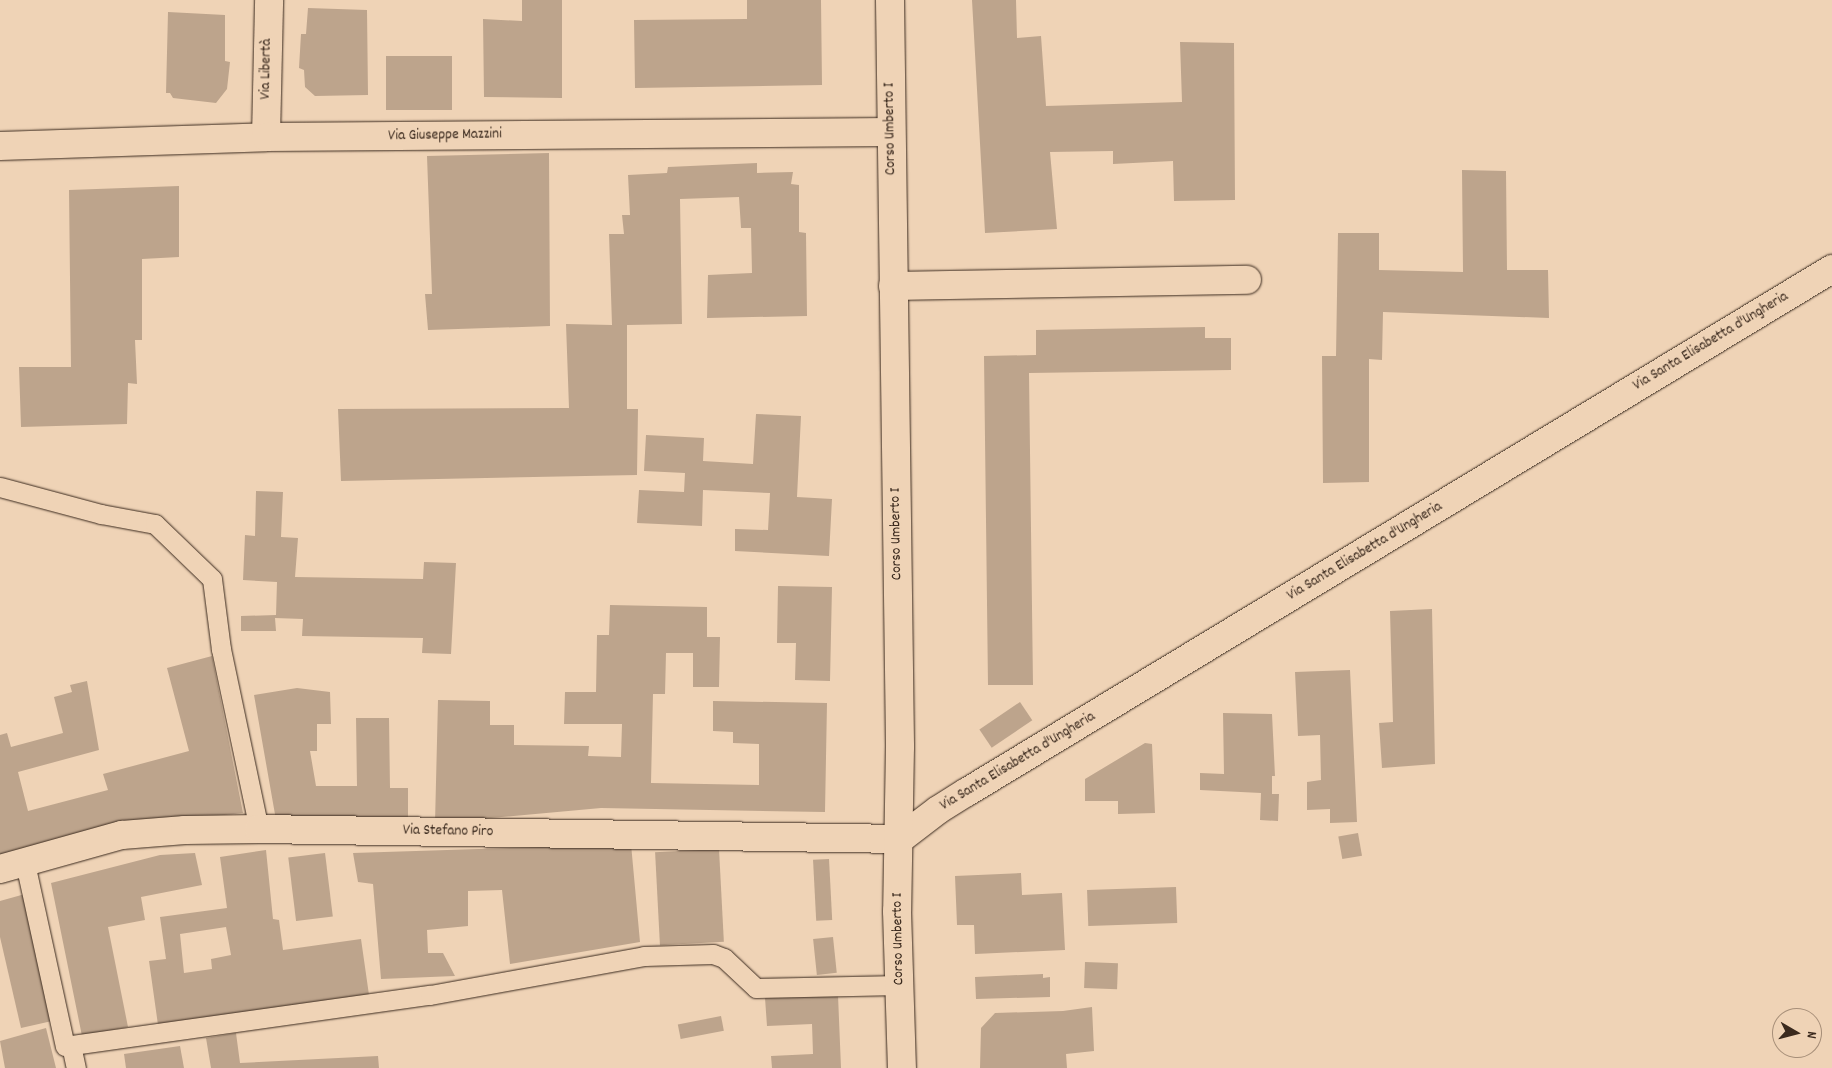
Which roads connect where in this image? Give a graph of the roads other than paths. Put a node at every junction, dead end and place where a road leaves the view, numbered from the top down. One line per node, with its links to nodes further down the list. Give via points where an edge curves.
1 (269, 0): 4 (street, Via Libertà)
2 (890, 0): 3 (street, Corso Umberto I)
3 (891, 132): 4 (street, Via Giuseppe Mazzini); 8 (street, Corso Umberto I)
4 (266, 137): 5 (street, Via Giuseppe Mazzini)
5 (0, 146)
6 (1832, 269): 11 (street, Via Santa Elisabetta d'Ungheria, via 960,797)
7 (1247, 280): 8 (street)
8 (893, 286): 11 (street, Corso Umberto I)
9 (0, 487): 10 (lane, via 101,514 155,524 212,579 221,649)
10 (258, 829): 11 (street, Via Stefano Piro); 12 (street, Via Stefano Piro, via 122,835)
11 (900, 839): 13 (street, Corso Umberto I, via 897,911)
12 (12, 866): 14 (lane, via 66,1046)
13 (900, 985): 14 (lane, via 756,988 724,958 713,954 644,956 430,995); 16 (street, Corso Umberto I)
14 (71, 1045): 15 (lane)
15 (76, 1068)
16 (902, 1068)

